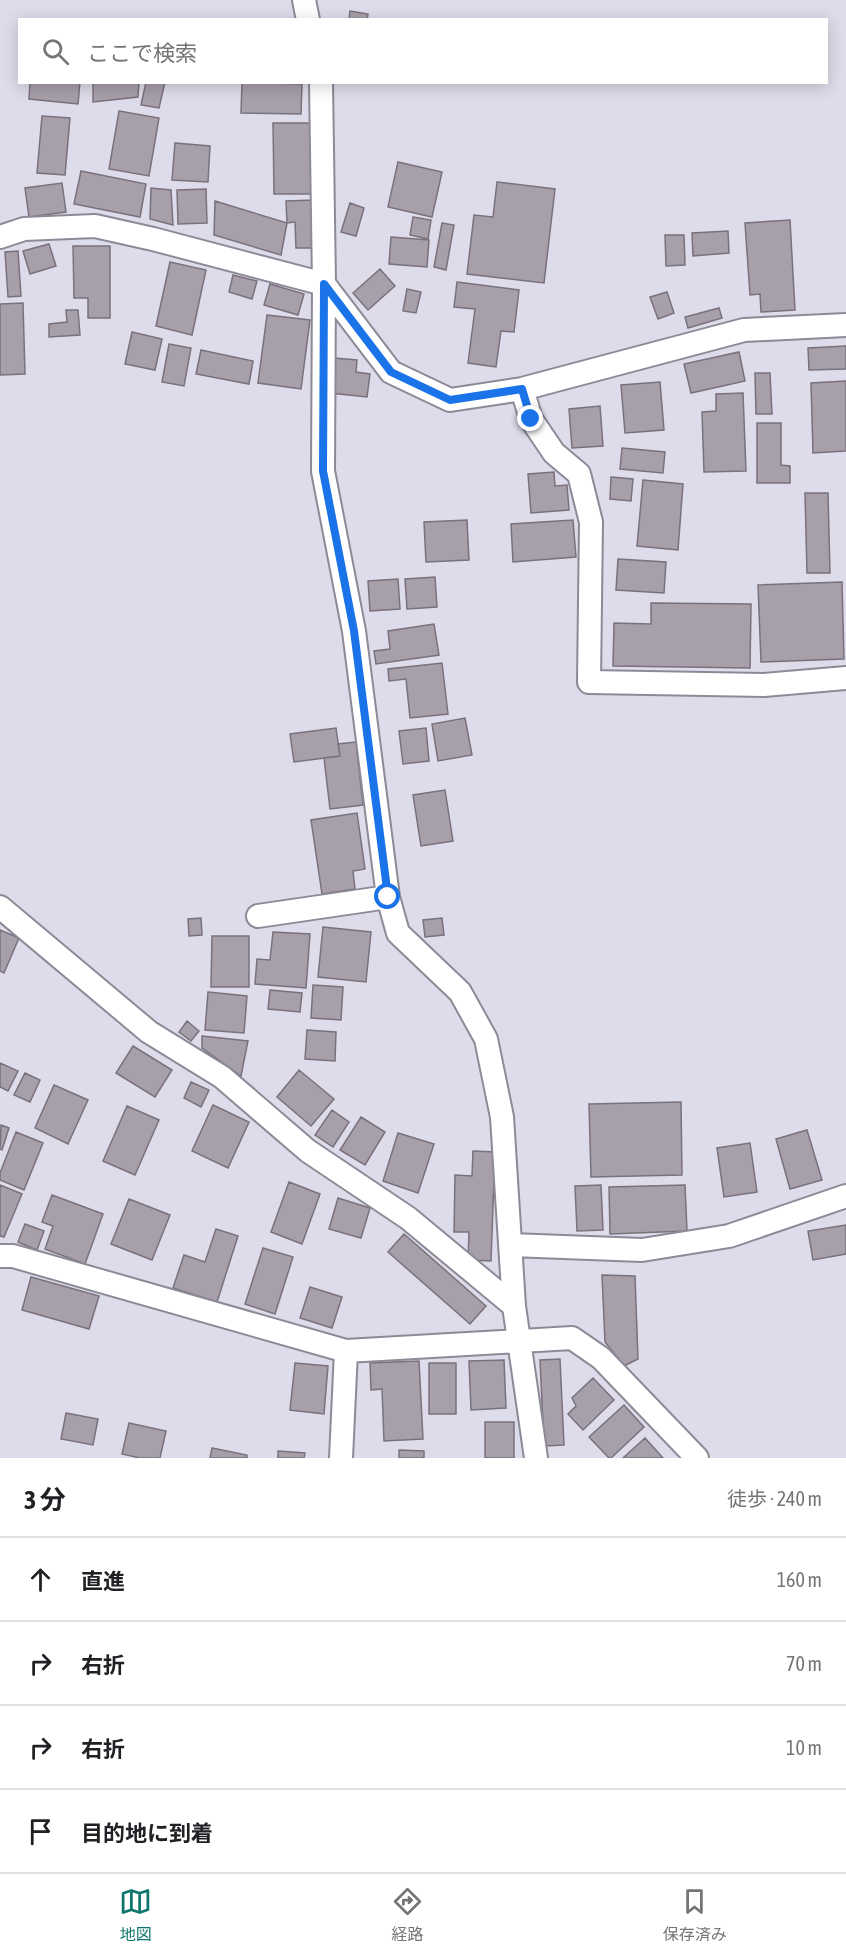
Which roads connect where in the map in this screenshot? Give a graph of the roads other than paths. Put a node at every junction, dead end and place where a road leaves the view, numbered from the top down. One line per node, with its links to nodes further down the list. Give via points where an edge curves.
1 (304, 0): 2 (street)
2 (308, 18)
3 (321, 84): 5 (street)
4 (0, 237): 5 (street, via 24,229 95,226)
5 (324, 284): 7 (street, via 391,372 450,400); 9 (street, via 323,471 354,631)
6 (846, 326): 7 (street, via 744,330)
7 (522, 389): 8 (street, via 531,419 554,453 579,474 591,522 590,682 764,686)
8 (846, 678)
9 (388, 897): 11 (street); 13 (street, via 398,933 460,992 486,1039 502,1117)
10 (0, 907): 15 (street, via 149,1032 222,1077 308,1151 408,1218)
11 (258, 916)
12 (846, 1196): 13 (street, via 729,1236 642,1250)
13 (511, 1245): 15 (street)
14 (0, 1256): 17 (street)
15 (514, 1306): 16 (street)
16 (518, 1340): 17 (street); 19 (street); 20 (street, via 572,1338 601,1358)
17 (346, 1351): 18 (street)
18 (341, 1458)
19 (536, 1458)
20 (697, 1458)

